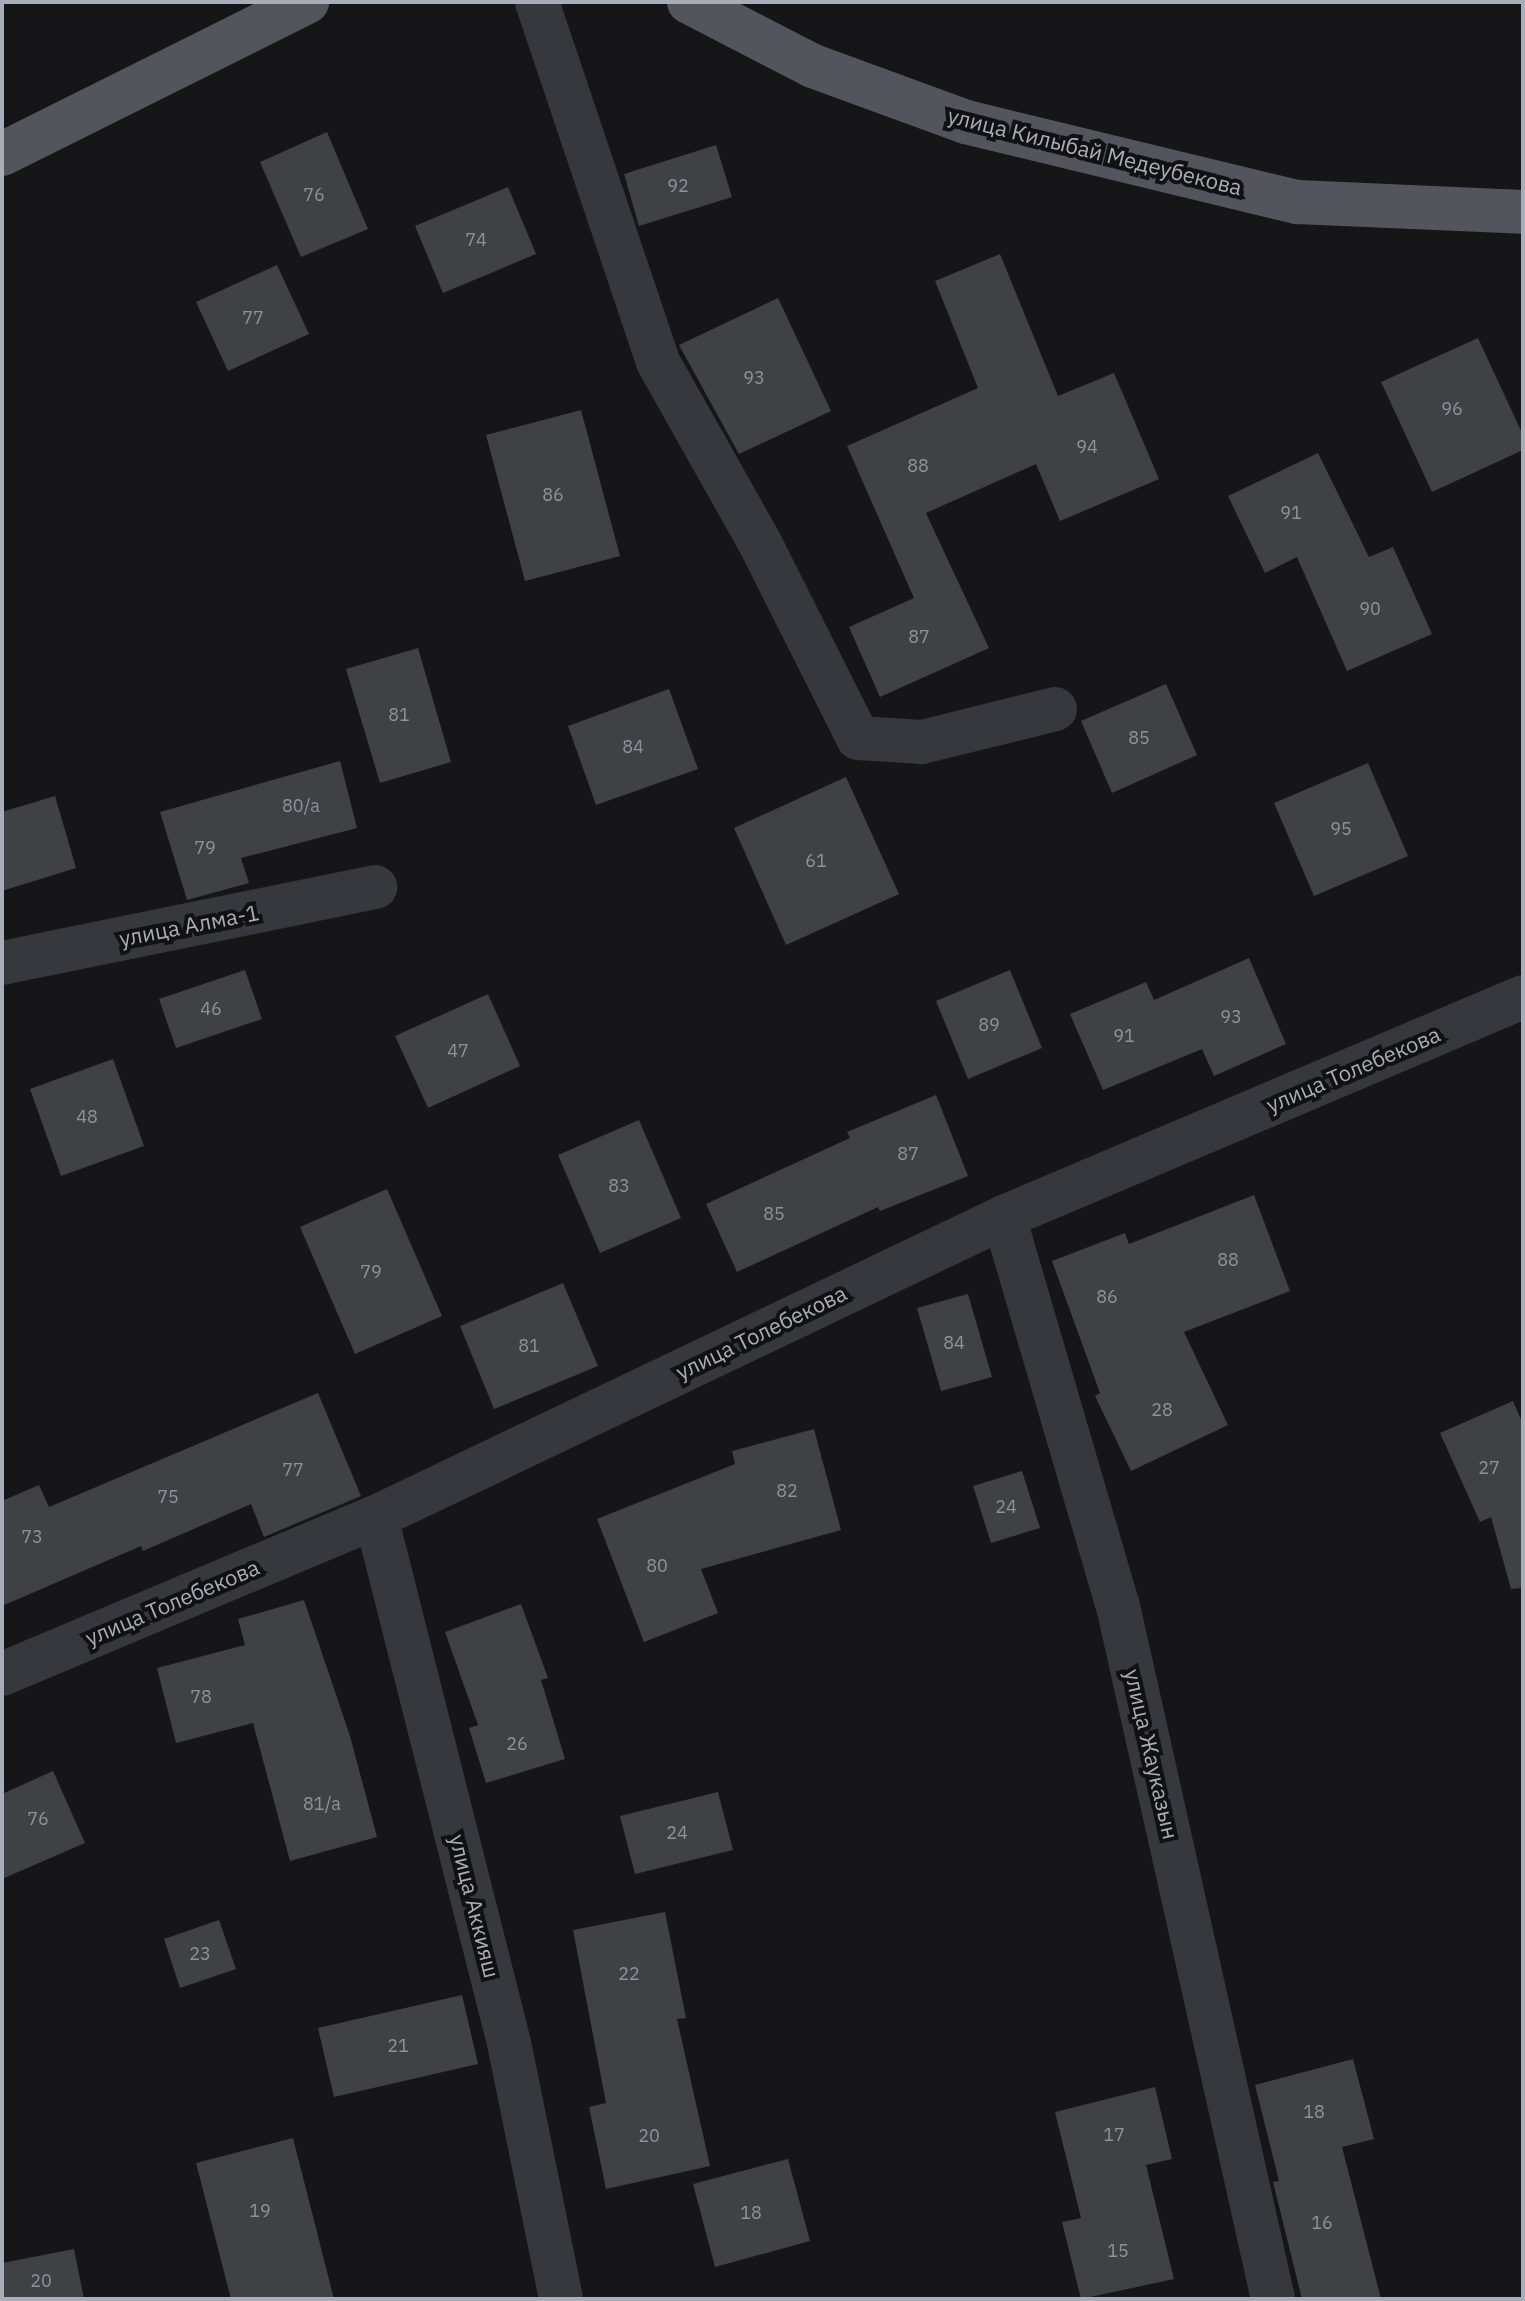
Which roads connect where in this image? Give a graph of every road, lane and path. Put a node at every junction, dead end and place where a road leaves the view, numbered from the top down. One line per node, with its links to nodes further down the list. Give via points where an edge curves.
1 (307, 2): 4 (main road)
2 (537, 2): 6 (street, via 658,362 759,541 858,738 922,742)
3 (689, 2): 5 (main road, улица Килыбай Медеубекова, via 813,66 966,122 1297,202)
4 (2, 154)
5 (1523, 212)
6 (1055, 709)
7 (375, 887): 8 (street, улица Алма-1)
8 (2, 963)
9 (1523, 997): 10 (street, улица Толебекова)
10 (1004, 1217): 11 (street, улица Толебекова); 14 (street, улица Жауказын, via 1118,1606)
11 (376, 1517): 12 (street, улица Толебекова); 13 (street, улица Аккияш, via 509,2043)
12 (2, 1674)
13 (561, 2299)
14 (1273, 2299)

